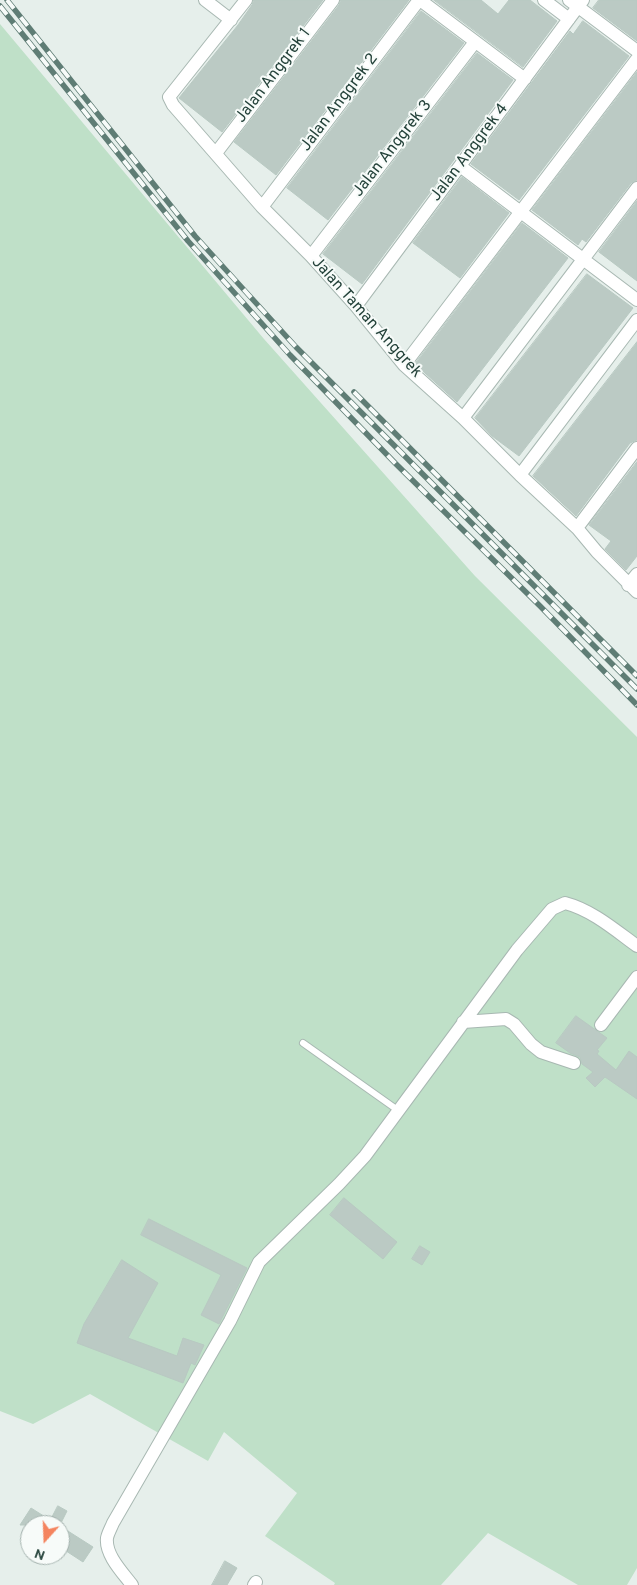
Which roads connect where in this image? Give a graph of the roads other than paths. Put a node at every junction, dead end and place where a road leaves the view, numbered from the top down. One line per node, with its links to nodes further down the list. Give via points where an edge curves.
1 (205, 0): 8 (street)
2 (246, 0): 8 (street)
3 (333, 0): 13 (street, Jalan Anggrek 1)
4 (419, 0): 9 (street); 16 (street, Jalan Anggrek 2)
5 (544, 0): 7 (street)
6 (577, 2): 7 (street, Jalan Anggrek 4); 10 (street)
7 (569, 19): 12 (street, Jalan Anggrek 4)
8 (231, 20): 13 (street, Jalan Taman Anggrek, via 169,97)
9 (475, 42): 12 (street); 18 (street, Jalan Anggrek 3)
10 (637, 52)
11 (637, 59): 17 (street)
12 (525, 79): 14 (street, Jalan Anggrek 4)
13 (216, 153): 16 (street, Jalan Taman Anggrek)
14 (460, 166): 17 (street); 21 (street, Jalan Anggrek 4)
15 (637, 188): 19 (street)
16 (262, 207): 18 (street, Jalan Taman Anggrek)
17 (522, 212): 19 (street); 23 (street)
18 (311, 256): 21 (street, Jalan Taman Anggrek)
19 (584, 259): 20 (street); 24 (street)
20 (637, 300)
21 (356, 306): 23 (street, Jalan Taman Anggrek)
22 (637, 320): 26 (street)
23 (404, 365): 24 (street, Jalan Taman Anggrek)
24 (463, 418): 26 (street, Jalan Taman Anggrek)
25 (637, 448): 27 (street)
26 (520, 475): 27 (street, Jalan Taman Anggrek)
27 (577, 528): 29 (street, Jalan Taman Anggrek)
28 (637, 574): 29 (street)
29 (633, 588)
30 (637, 946): 32 (street, via 581,909 565,903 556,906 516,950)
31 (637, 977): 33 (street)
32 (463, 1022): 35 (street, via 506,1019 541,1052); 36 (street)
33 (601, 1026)
34 (303, 1043): 36 (lane)
35 (574, 1064)
36 (399, 1111): 37 (street, via 365,1156 265,1255 252,1274 230,1321 113,1523 107,1539 108,1549)
37 (132, 1585)

